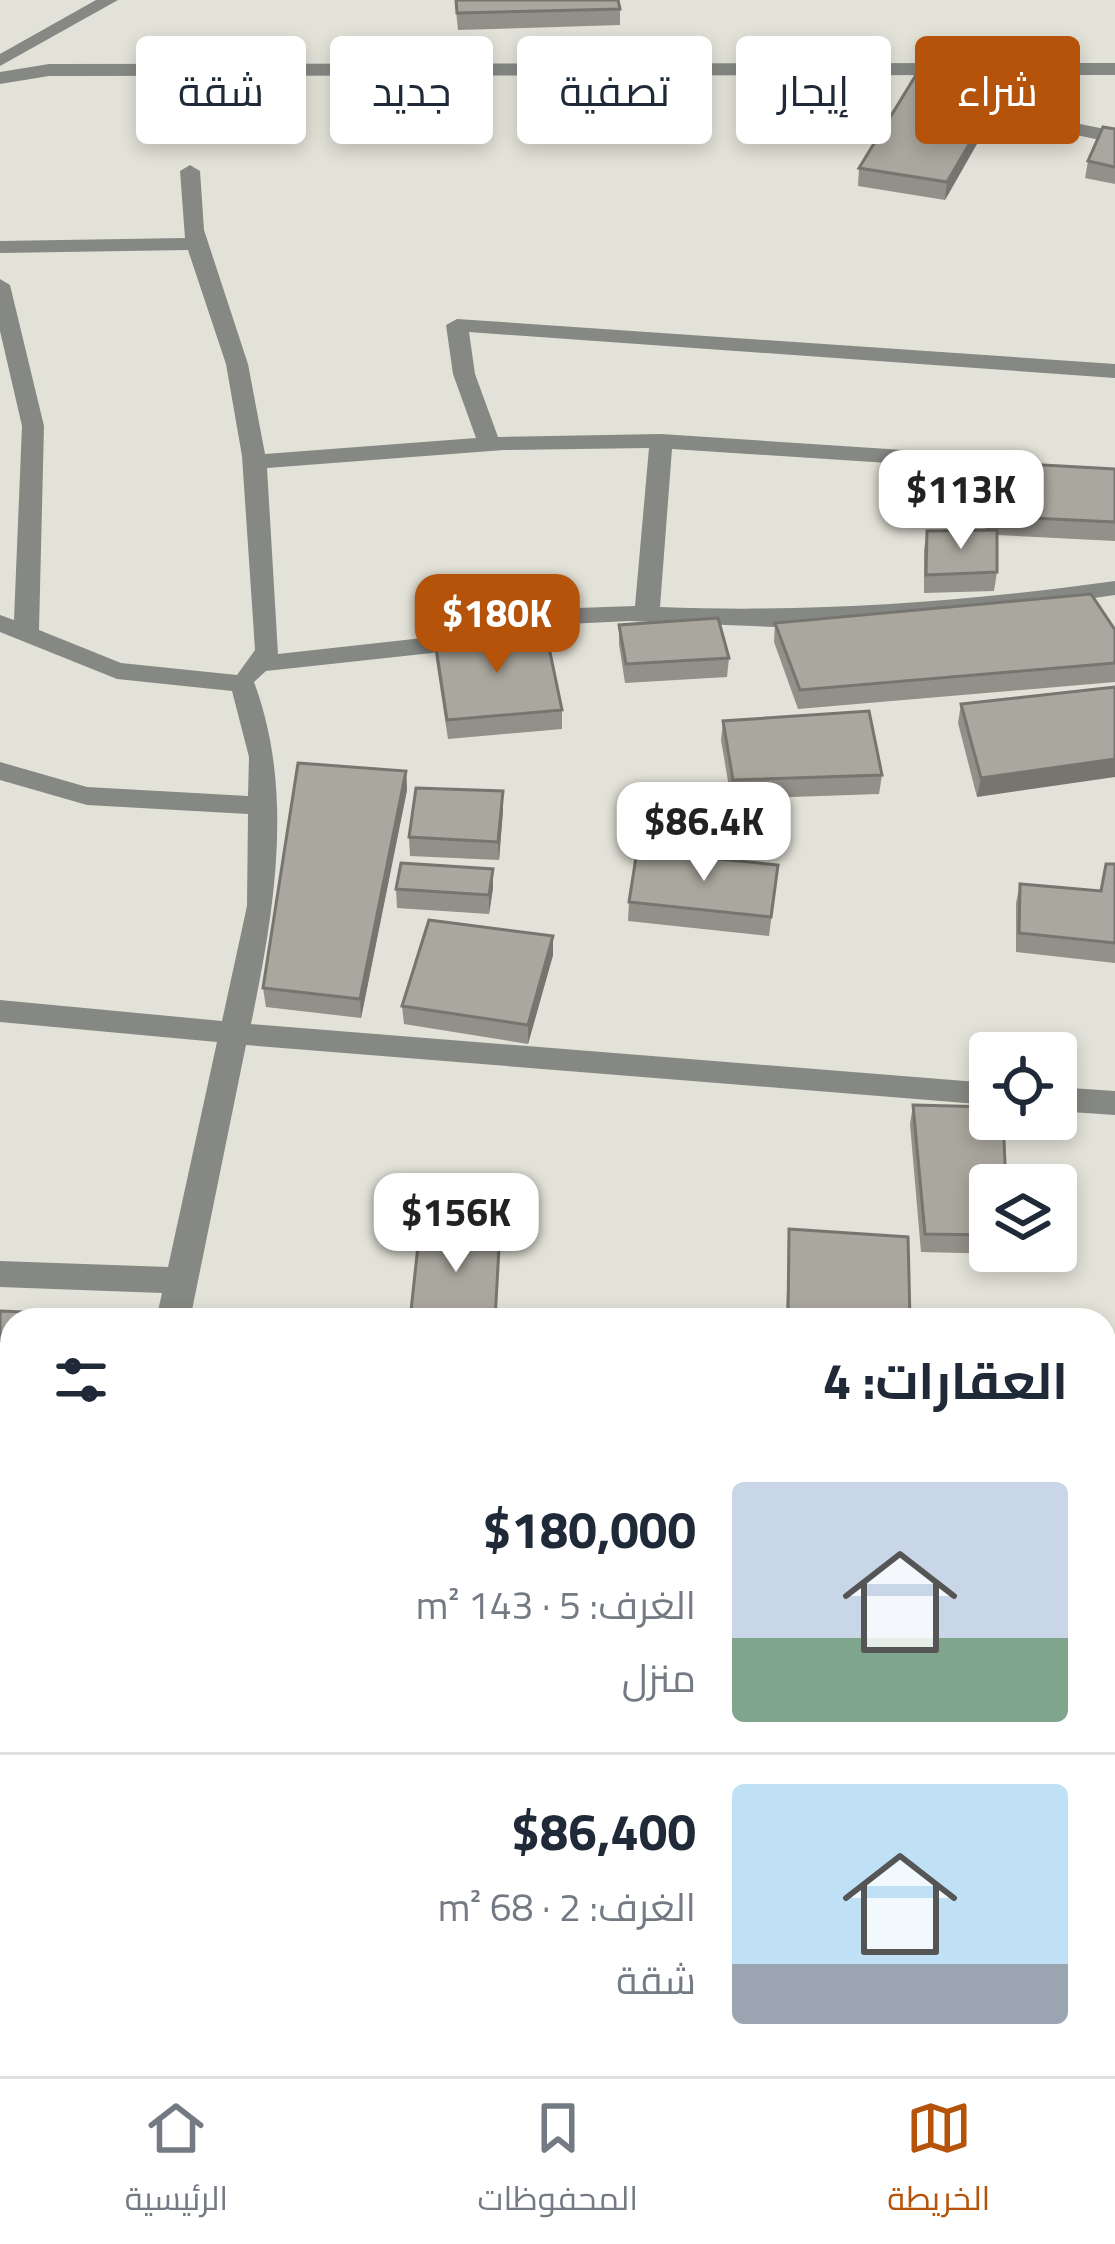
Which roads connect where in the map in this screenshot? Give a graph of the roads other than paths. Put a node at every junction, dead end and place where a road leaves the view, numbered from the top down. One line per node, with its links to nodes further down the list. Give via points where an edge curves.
1 (109, 0): 2 (street)
2 (0, 61)
3 (1115, 69): 4 (street, via 50,70)
4 (0, 78)
5 (1080, 129): 6 (street)
6 (1115, 136)
7 (190, 171): 8 (street)
8 (194, 244): 9 (street); 15 (street, via 236,359)
9 (0, 247)
10 (0, 285): 11 (street)
11 (10, 361): 19 (street, via 33,426)
12 (1115, 370): 14 (street, via 457,326)
13 (662, 441): 14 (street); 16 (street); 18 (street)
14 (489, 444): 15 (street)
15 (254, 462): 20 (street, via 268,650)
16 (1059, 468)
17 (1115, 588): 18 (street, via 775,619)
18 (647, 614): 20 (street, via 548,617)
19 (13, 628): 20 (street, via 117,671)
20 (251, 674): 22 (street, via 262,757)
21 (0, 771): 22 (street, via 87,796)
22 (258, 806): 24 (street, via 260,906)
23 (0, 1011): 24 (street)
24 (238, 1030): 25 (street); 29 (street)
25 (969, 1092)
26 (1077, 1100): 27 (street)
27 (1115, 1103)
28 (0, 1274): 29 (street)
29 (182, 1281): 30 (street)
30 (176, 1308)

